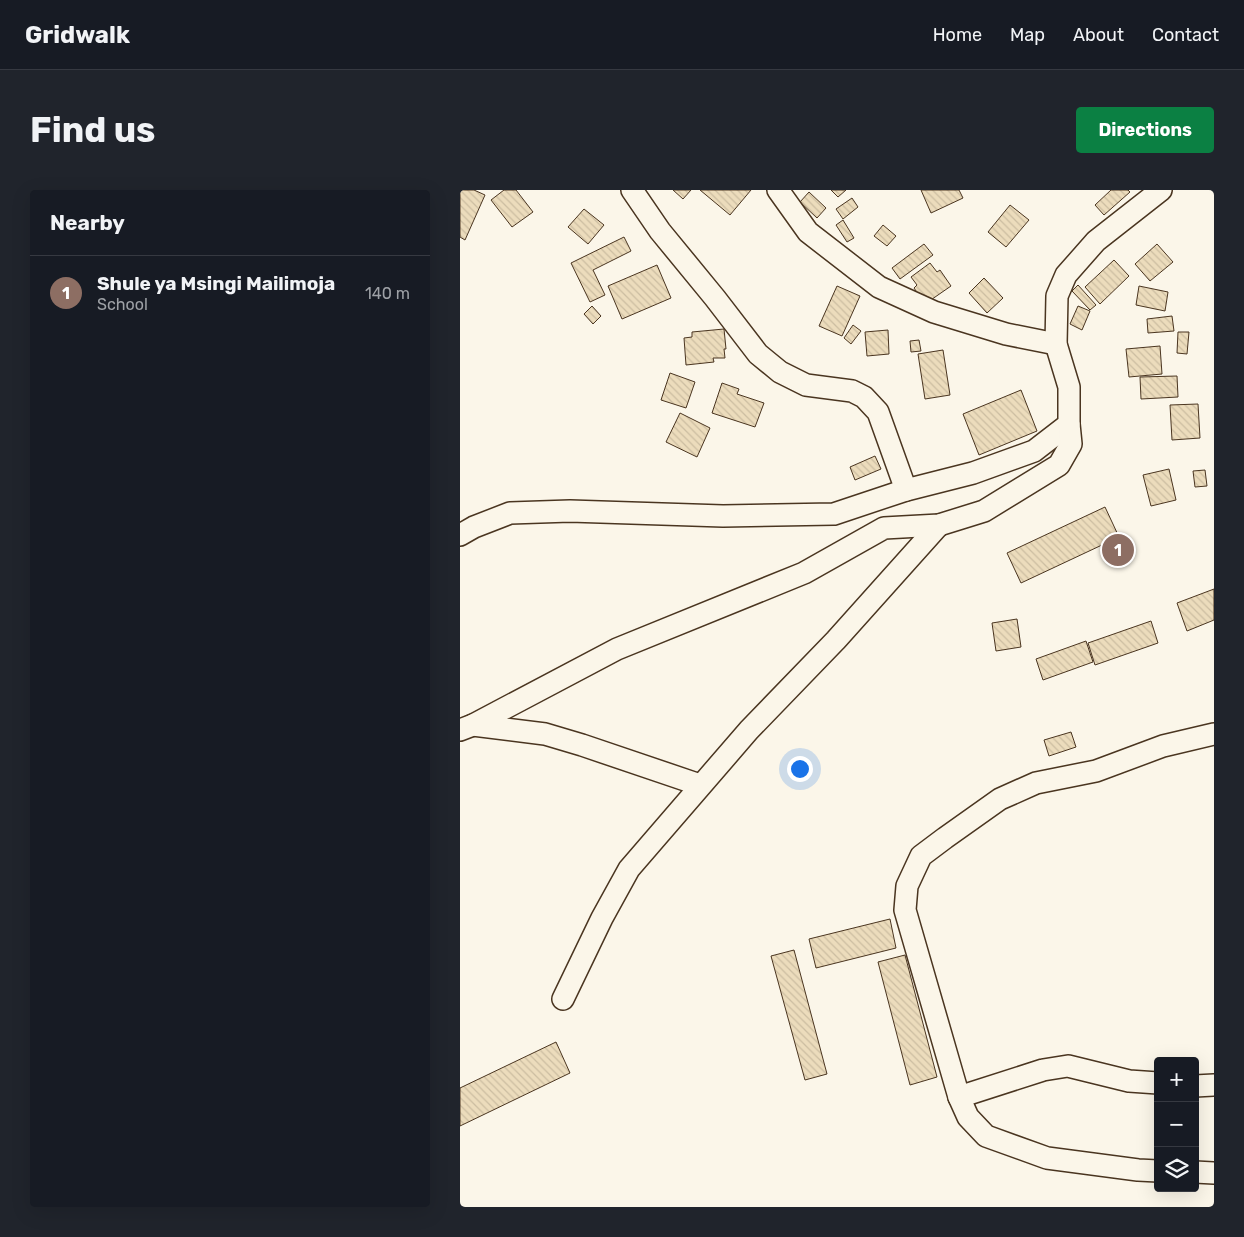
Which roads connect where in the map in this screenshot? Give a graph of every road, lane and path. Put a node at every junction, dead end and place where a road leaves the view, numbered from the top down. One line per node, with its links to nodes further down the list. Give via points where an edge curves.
1 (632, 190): 6 (street, via 660,231 758,354 780,372 806,385 852,391 864,396 878,412)
2 (778, 190): 4 (street, via 808,232 879,287 934,312 1006,334)
3 (1161, 190): 4 (street, via 1096,241 1066,275 1057,296)
4 (1056, 344): 5 (street, via 1070,387)
5 (1069, 424): 6 (street, via 1034,451 973,473); 7 (street, via 1071,444 1058,464 984,511)
6 (906, 490): 8 (street, via 834,514 510,513)
7 (939, 525): 9 (street, via 884,528 804,573 617,649); 11 (street)
8 (460, 536)
9 (466, 727): 11 (street, via 545,734)
10 (1214, 734): 16 (street, via 1163,746 1096,770 1036,783 1000,799 922,856 907,886 905,910)
11 (700, 785): 12 (street, via 629,869)
12 (563, 999)
13 (1154, 1083): 16 (street, via 1068,1066 1042,1070)
14 (1214, 1085): 15 (street)
15 (1199, 1086)
16 (958, 1097): 17 (street, via 968,1117 986,1136 1047,1158)
17 (1154, 1171)
18 (1199, 1172): 19 (street)
19 (1214, 1173)

